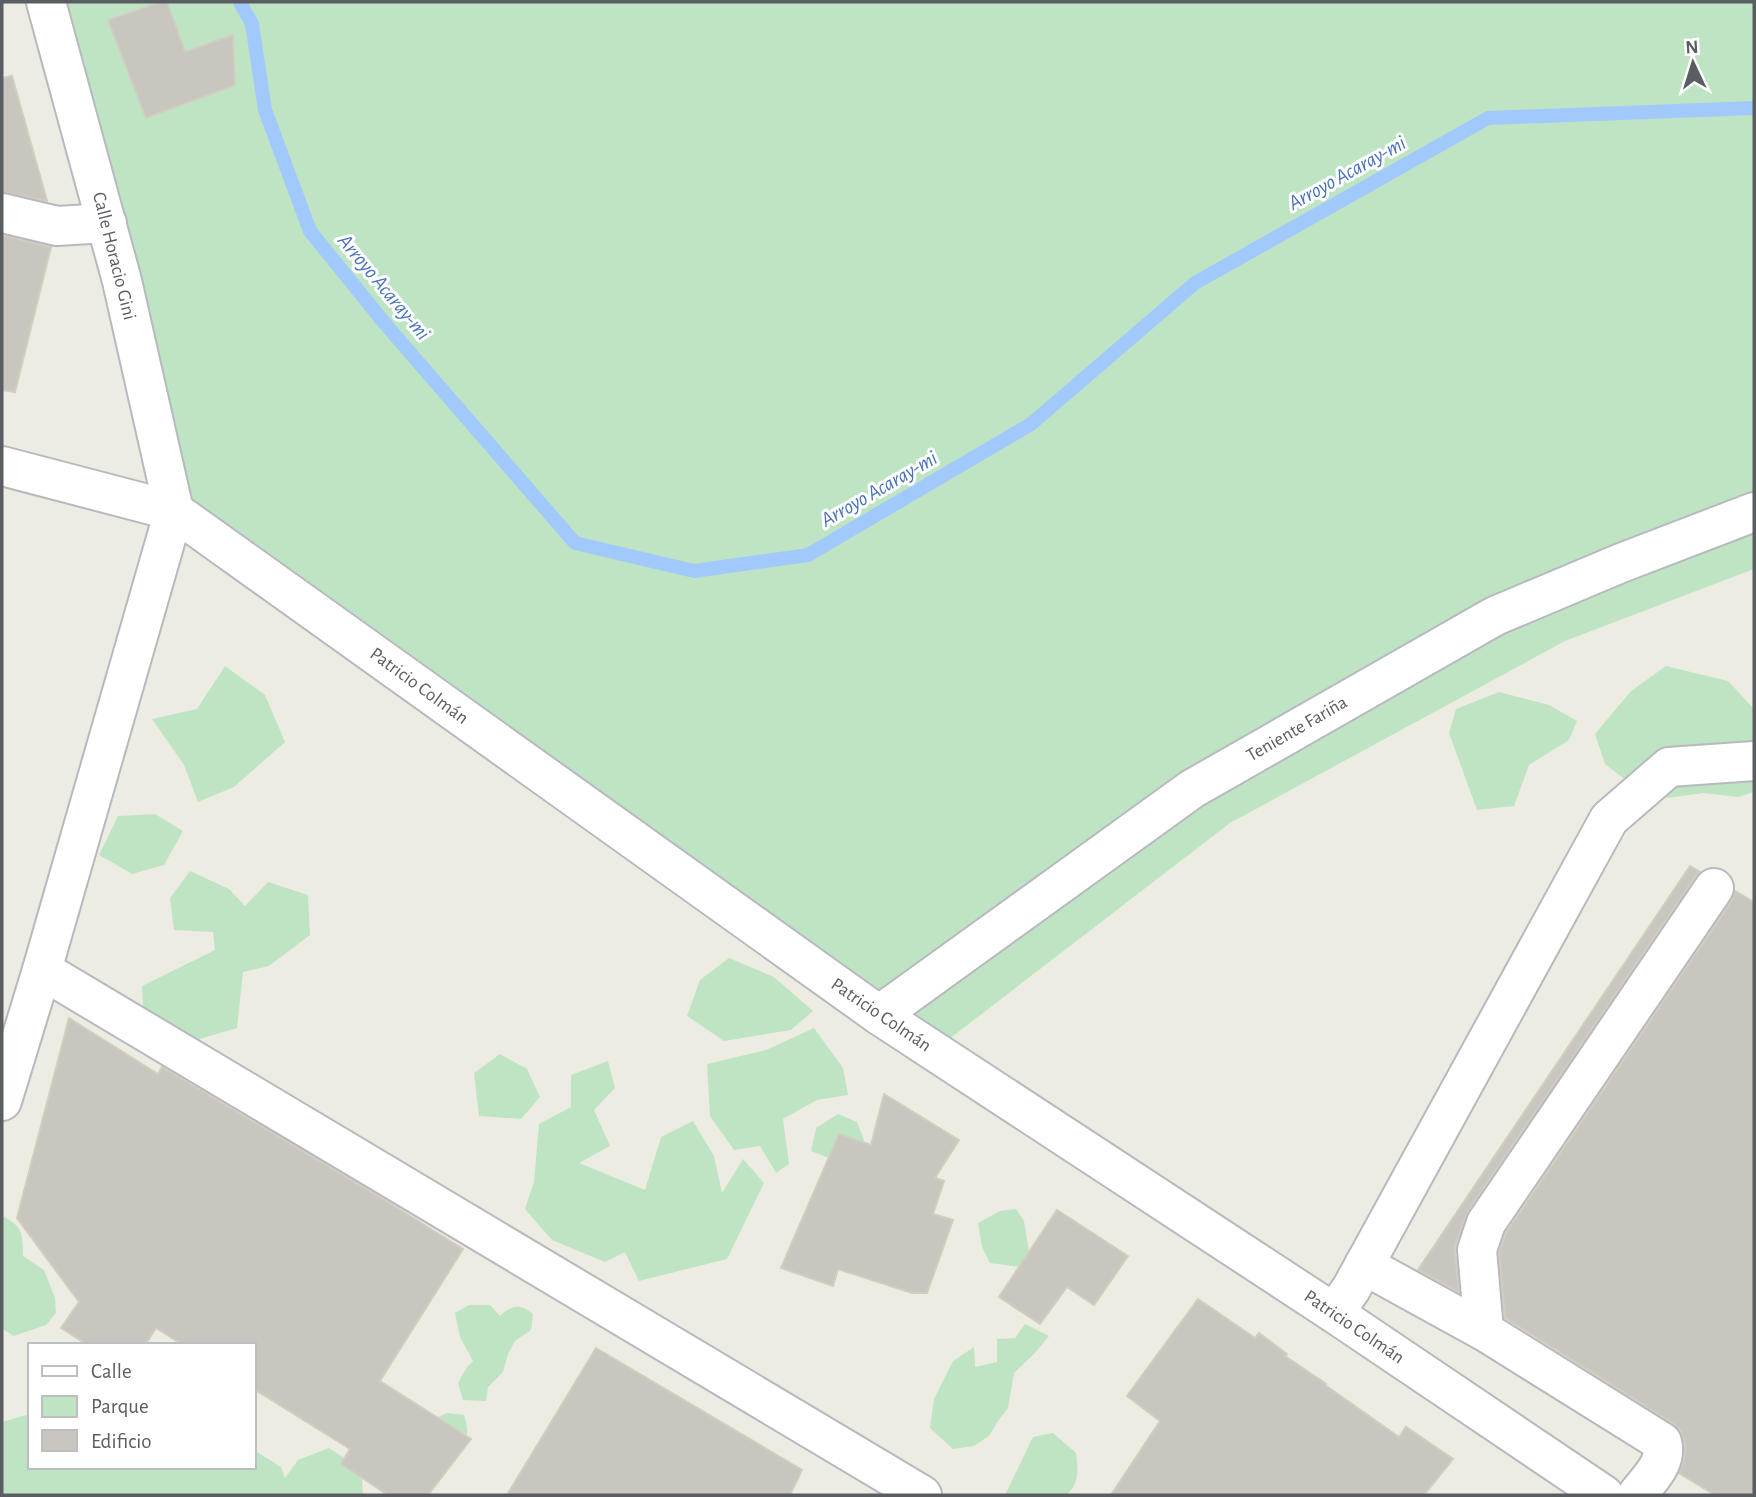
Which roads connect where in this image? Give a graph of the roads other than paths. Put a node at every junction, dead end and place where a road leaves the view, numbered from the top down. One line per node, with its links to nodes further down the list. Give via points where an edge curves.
1 (46, 2): 3 (street, Calle Horacio Gini)
2 (2, 213): 3 (street, via 57,226)
3 (107, 223): 5 (street, Calle Horacio Gini)
4 (2, 466): 5 (street)
5 (174, 511): 9 (street); 10 (street, Patricio Colmán)
6 (1754, 512): 10 (street, Teniente Fariña, via 1495,616 1192,789)
7 (1754, 761): 12 (street, via 1669,767 1609,819)
8 (1714, 888): 14 (street, via 1486,1223 1477,1250)
9 (42, 970): 11 (street); 15 (street)
10 (879, 1015): 13 (street, Patricio Colmán)
11 (2, 1101)
12 (1364, 1265): 13 (street); 14 (street)
13 (1334, 1313): 16 (street, Patricio Colmán)
14 (1484, 1331): 17 (street, via 1662,1441 1663,1459)
15 (922, 1495)
16 (1604, 1495)
17 (1637, 1495)

